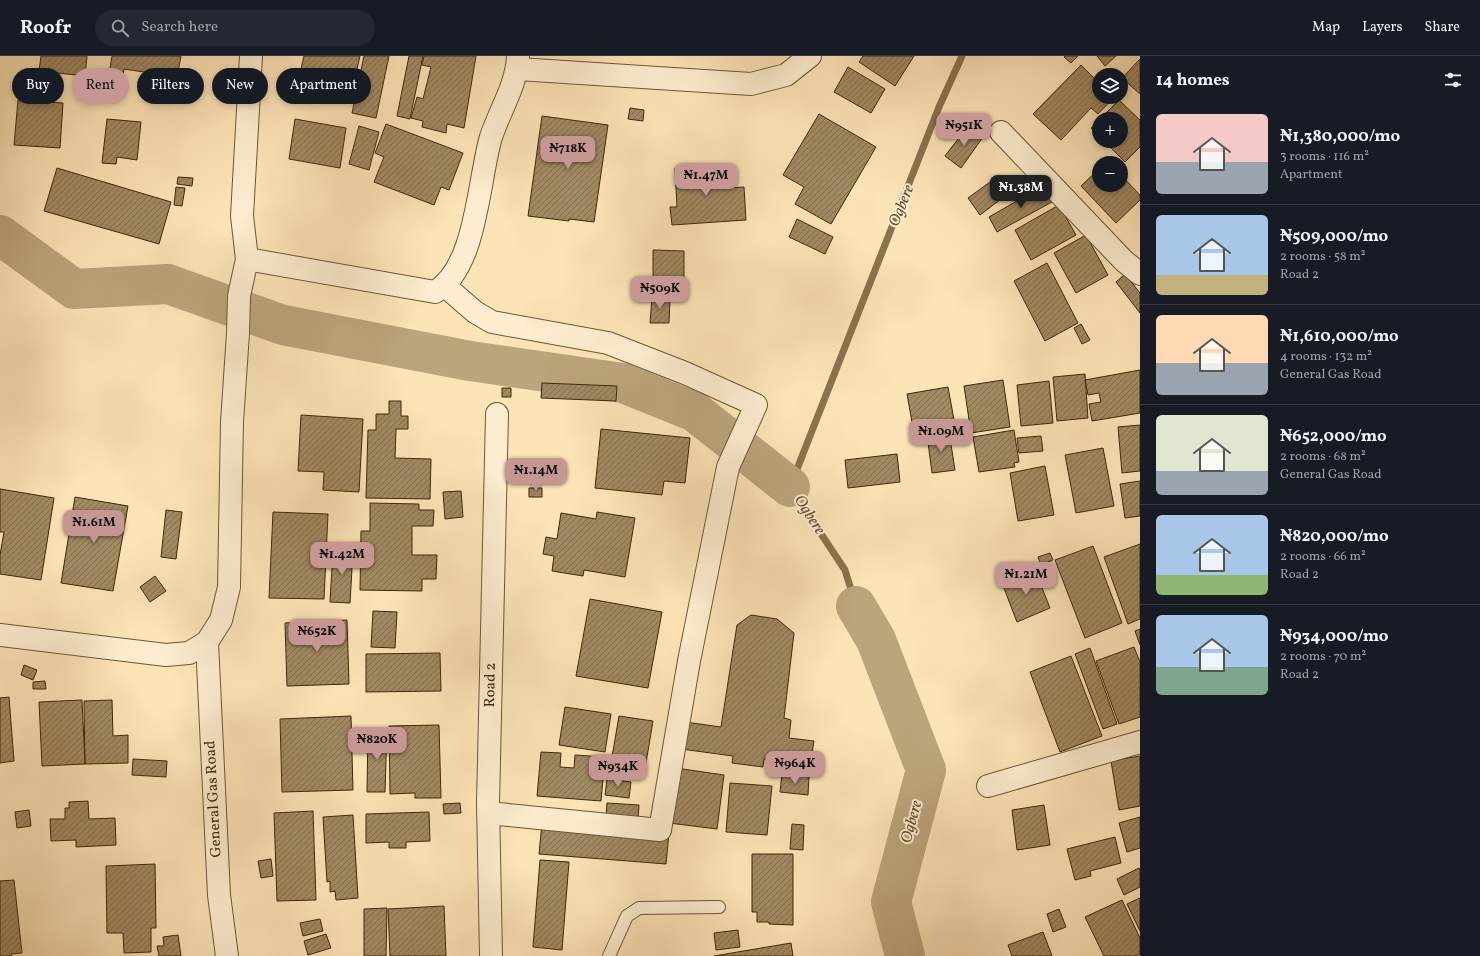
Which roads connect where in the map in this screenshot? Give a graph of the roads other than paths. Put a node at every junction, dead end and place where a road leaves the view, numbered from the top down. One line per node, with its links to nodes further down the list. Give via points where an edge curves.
1 (251, 56): 5 (street, via 242,216)
2 (810, 56): 3 (street, via 786,75 751,84)
3 (518, 63): 7 (street, via 491,138 469,241 459,266)
4 (1001, 132): 6 (street, via 1124,261)
5 (245, 270): 7 (street, via 435,292); 10 (street, via 239,296 232,422 229,587 221,620)
6 (1140, 274)
7 (445, 286): 13 (street, via 475,312 492,322 608,343 685,372 756,405 728,468 688,661 660,830)
8 (497, 414): 13 (street, Road 2)
9 (0, 636): 10 (street, via 166,655 189,653)
10 (207, 642): 15 (street, General Gas Road, via 219,895)
11 (1140, 742): 12 (street)
12 (988, 786)
13 (488, 813): 16 (street, Road 2)
14 (719, 907): 17 (lane, via 639,908 627,916)
15 (227, 956)
16 (491, 956)
17 (609, 956)

